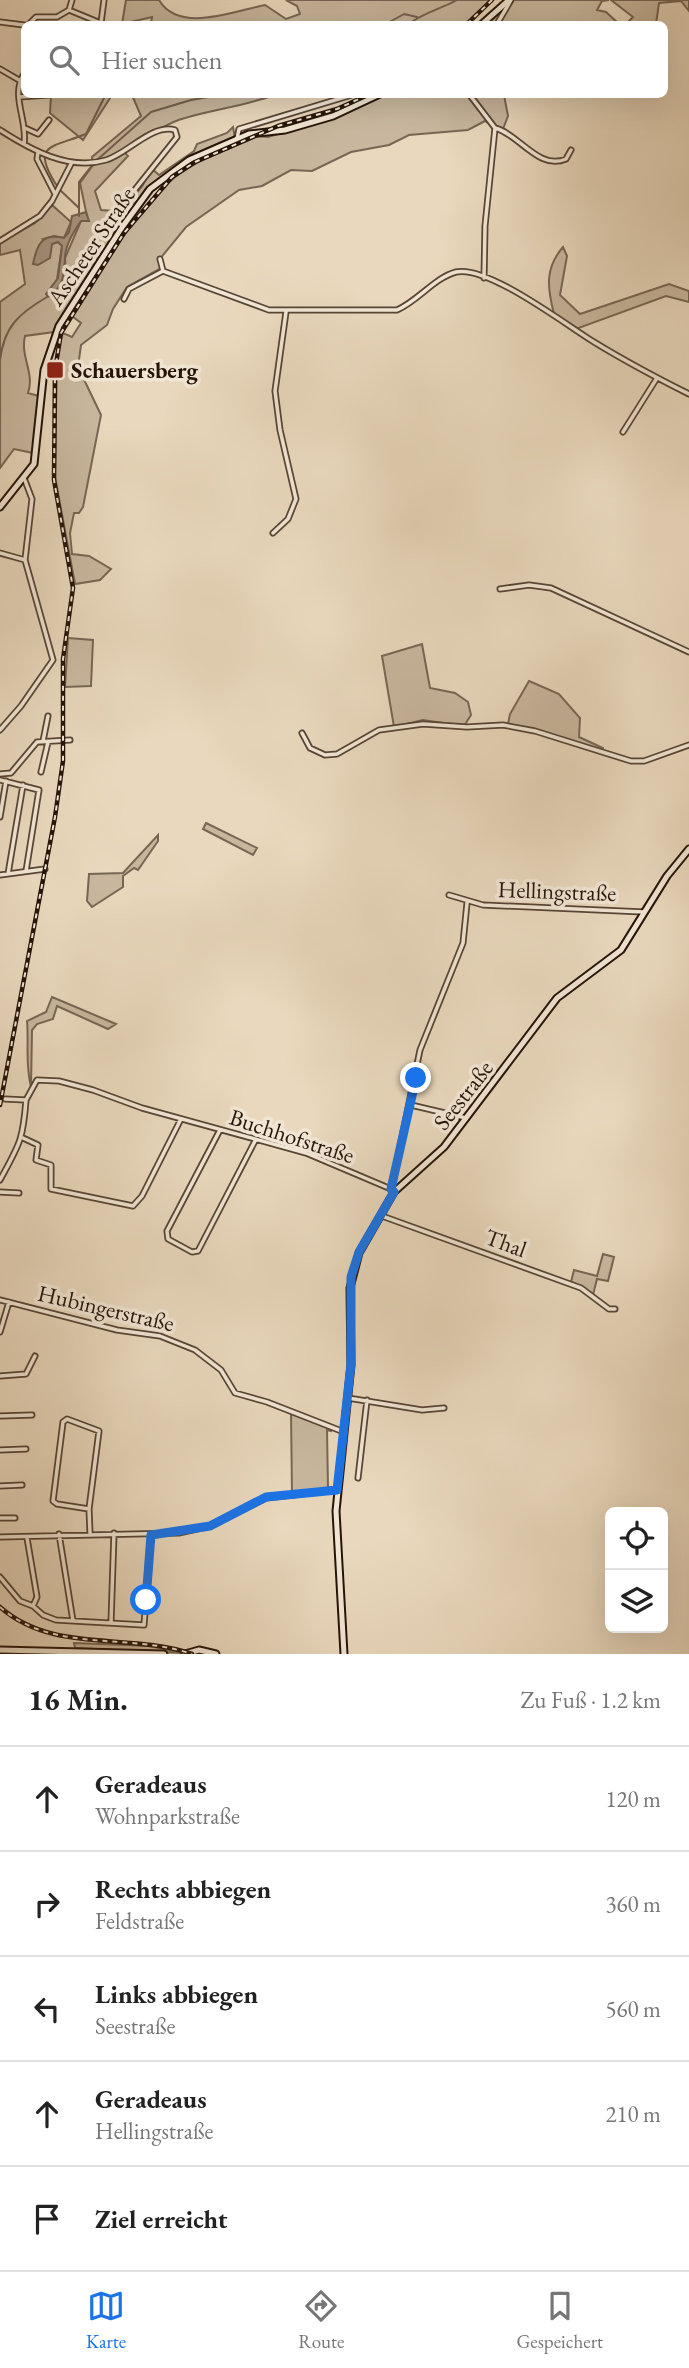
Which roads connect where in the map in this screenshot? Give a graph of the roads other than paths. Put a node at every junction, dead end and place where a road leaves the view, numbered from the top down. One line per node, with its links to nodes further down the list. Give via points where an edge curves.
1 (72, 0): 4 (street)
2 (104, 0): 7 (street)
3 (510, 0): 8 (street); 9 (street)
4 (69, 10): 5 (street); 6 (street)
5 (32, 21)
6 (95, 21)
7 (102, 21)
8 (486, 21)
9 (499, 21)
10 (0, 22): 11 (street)
11 (21, 24)
12 (0, 69): 13 (street)
13 (20, 80): 14 (street)
14 (19, 97): 19 (street)
15 (342, 98): 22 (street, via 239,129)
16 (371, 98): 22 (street, Ascheter Straße, via 333,116)
17 (472, 98): 20 (street)
18 (49, 120): 19 (street, via 38,134)
19 (25, 128): 23 (street)
20 (495, 128): 24 (street, via 543,159 559,162); 32 (street)
21 (0, 130): 23 (street)
22 (237, 139): 28 (street, Ascheter Straße, via 169,173)
23 (24, 144): 25 (street)
24 (571, 150)
25 (40, 152): 26 (street); 27 (street, via 37,159)
26 (71, 164): 27 (street); 28 (street, via 117,156 164,130 178,134 117,212 116,221)
27 (56, 193): 29 (street, via 40,216)
28 (123, 226): 38 (street, Ascheter Straße, via 56,333 44,369 34,464)
29 (0, 241)
30 (160, 259): 31 (street)
31 (164, 271): 33 (street, via 129,289); 34 (street, via 256,307)
32 (484, 278): 34 (street, via 457,272 397,310); 35 (street, via 539,304)
33 (124, 299)
34 (286, 312): 40 (street, via 275,391 296,499 288,519)
35 (657, 378): 36 (street); 37 (street)
36 (689, 394)
37 (623, 432)
38 (24, 478): 39 (street, Ascheter Straße); 42 (street, via 32,499)
39 (0, 508)
40 (273, 533)
41 (0, 553): 42 (street)
42 (25, 561): 46 (street, via 52,661)
43 (499, 589): 44 (street, via 551,588)
44 (689, 652)
45 (48, 716): 49 (street)
46 (0, 730)
47 (302, 733): 50 (street, via 310,748 325,755 337,754 379,730 423,723 516,727 631,761)
48 (70, 740): 49 (street)
49 (46, 741): 51 (street); 52 (street, via 32,746 11,773)
50 (689, 745)
51 (41, 772)
52 (0, 774)
53 (0, 780): 54 (street)
54 (6, 782): 55 (street); 56 (street)
55 (23, 785): 59 (street, via 39,792); 60 (street)
56 (0, 817)
57 (689, 849): 64 (street, Seestraße)
58 (45, 869): 59 (street)
59 (26, 871): 60 (street)
60 (8, 874): 61 (street)
61 (0, 875)
62 (449, 895): 63 (street, Hellingstraße)
63 (467, 903): 64 (street, Hellingstraße); 67 (street, Hellingstraße, via 463,943 420,1050)
64 (646, 912): 68 (street, Seestraße, via 613,958 557,998)
65 (5, 1099): 66 (street)
66 (26, 1100): 69 (street, Buchhofstraße, via 35,1081 50,1080); 71 (street)
67 (411, 1105): 68 (street); 74 (street, Hellingstraße)
68 (467, 1118): 74 (street, Seestraße, via 435,1156)
69 (181, 1119): 70 (street, Buchhofstraße); 71 (street, via 133,1206 51,1189 51,1165 36,1160 38,1145)
70 (220, 1130): 72 (street, Buchhofstraße); 72 (street, via 166,1235 192,1252 198,1251)
71 (23, 1138): 73 (street)
72 (255, 1141): 74 (street, Buchhofstraße, via 306,1153)
73 (0, 1180)
74 (392, 1191): 77 (street, Seestraße)
75 (0, 1192): 76 (street)
76 (19, 1193)
77 (380, 1215): 80 (street, Thal, via 581,1288); 84 (street, Seestraße, via 351,1277)
78 (0, 1300): 79 (street, Hubingerstraße)
79 (9, 1302): 81 (street); 89 (street, Hubingerstraße, via 117,1330 160,1335 195,1350 221,1370 235,1394)
80 (615, 1309)
81 (0, 1332)
82 (35, 1356): 83 (street, via 26,1374)
83 (0, 1376)
84 (348, 1398): 85 (street); 89 (street, Seestraße)
85 (367, 1400): 86 (street, via 422,1410); 92 (street)
86 (444, 1408)
87 (32, 1415): 88 (street)
88 (0, 1416)
89 (344, 1432): 95 (street, Seestraße)
90 (26, 1449): 91 (street)
91 (0, 1450)
92 (358, 1478)
93 (22, 1485): 94 (street)
94 (0, 1486)
95 (337, 1490): 102 (street, via 266,1497 210,1526); 113 (street, Seestraße)
96 (89, 1509): 96 (street, via 99,1430 67,1419 53,1501); 99 (street)
97 (0, 1518): 98 (street)
98 (15, 1518)
99 (90, 1533): 100 (street); 101 (street)
100 (59, 1534): 104 (street); 107 (street)
101 (114, 1534): 102 (street); 108 (street)
102 (151, 1535): 108 (street, via 144,1625)
103 (0, 1537): 104 (street)
104 (27, 1538): 106 (street, via 36,1590)
105 (0, 1577): 106 (street, via 20,1601)
106 (33, 1606): 107 (street, via 51,1619)
107 (73, 1621): 108 (street)
108 (111, 1623)
109 (0, 1650): 110 (street)
110 (164, 1654)
111 (185, 1654): 112 (street, via 199,1650)
112 (216, 1654)
113 (344, 1654)

